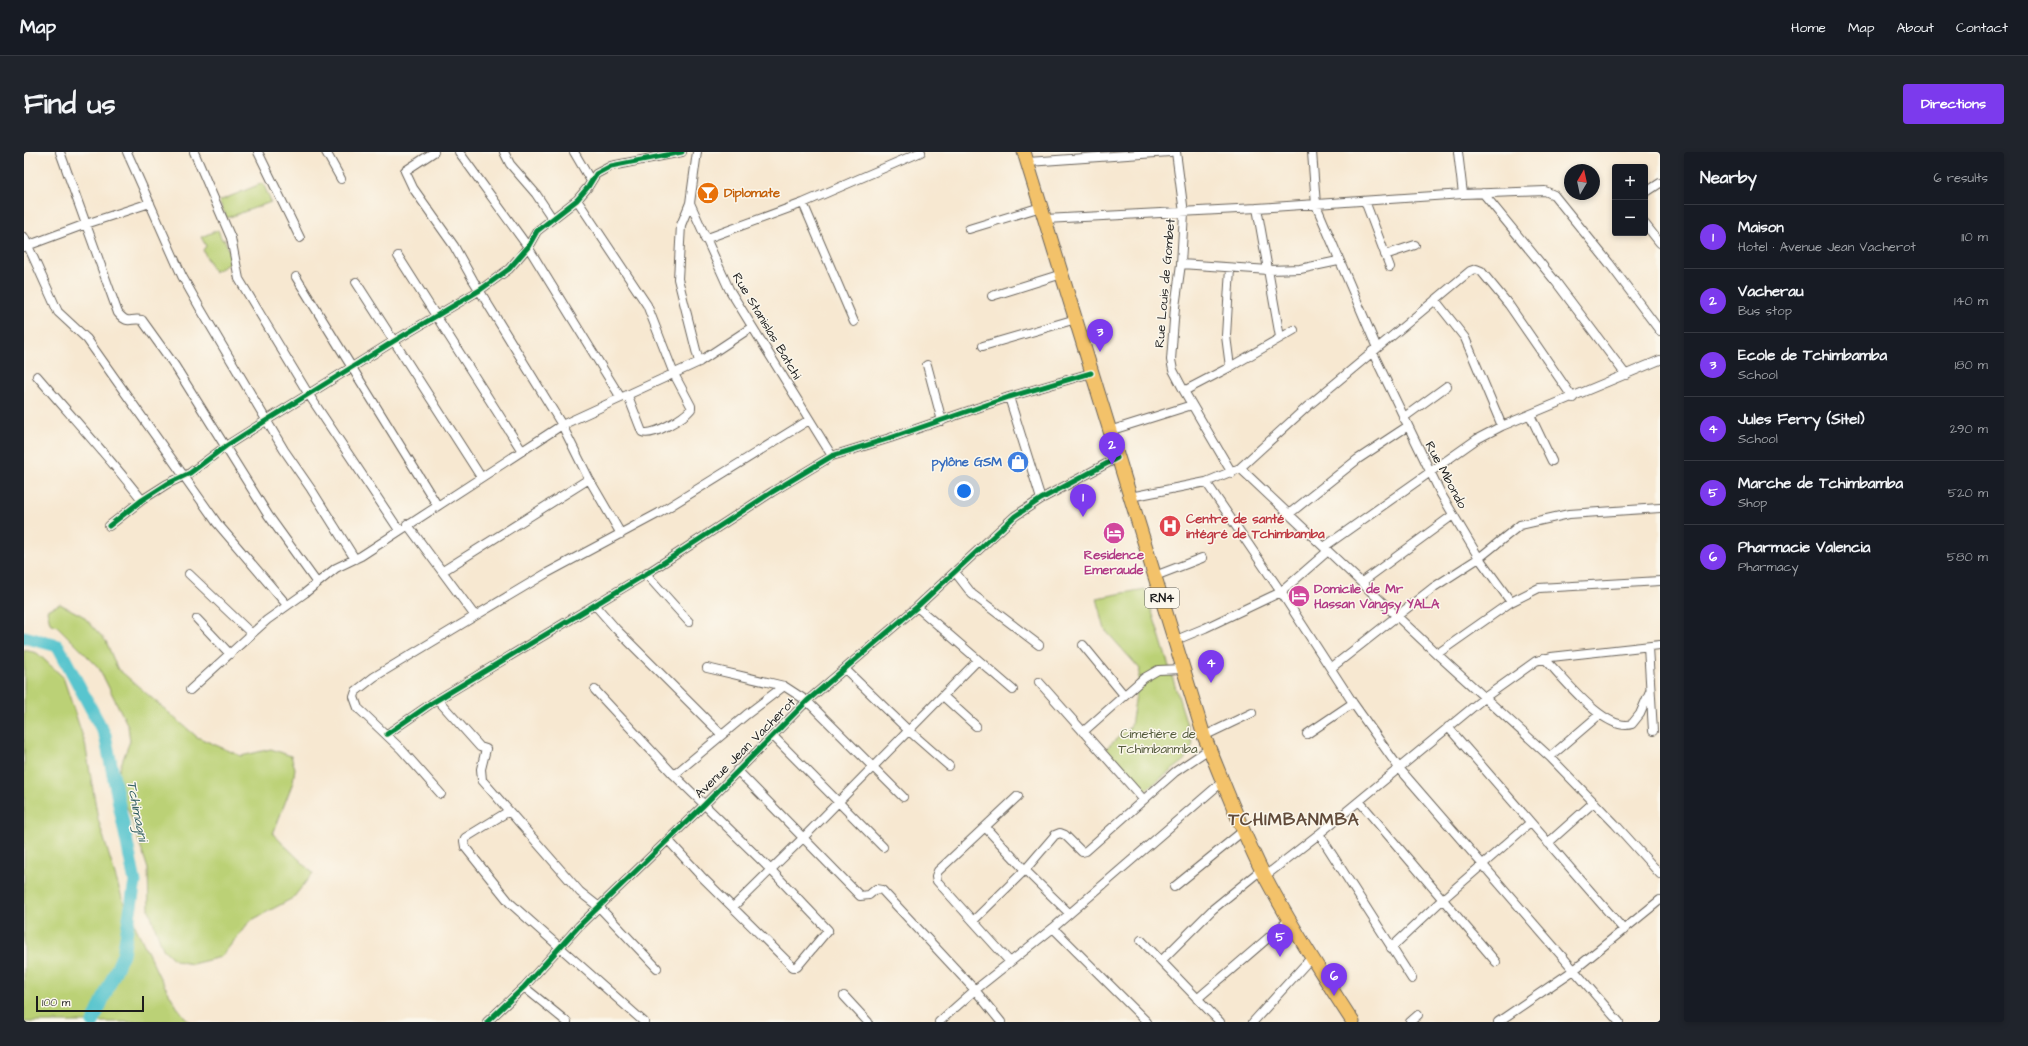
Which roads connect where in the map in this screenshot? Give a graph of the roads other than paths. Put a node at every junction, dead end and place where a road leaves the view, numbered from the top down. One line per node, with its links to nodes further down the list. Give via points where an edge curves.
1 (60, 152): 36 (street)
2 (127, 152): 27 (street)
3 (194, 152): 80 (street, via 230,238 239,279)
4 (258, 152): 40 (street)
5 (326, 152): 19 (street)
6 (434, 152): 56 (street, via 409,167 405,173)
7 (459, 152): 45 (street)
8 (504, 152): 34 (street, via 510,164 536,194)
9 (574, 152): 20 (street)
10 (682, 152): 20 (street, via 611,166 596,174)
11 (697, 152): 28 (street)
12 (921, 152): 17 (street)
13 (1170, 152): 18 (street)
14 (1176, 152): 33 (street, Rue Louis de Gombet)
15 (1312, 152): 30 (street, Rue Mbondo)
16 (1458, 152): 24 (street)
17 (901, 155): 29 (street)
18 (1026, 157): 31 (highway, RN4)
19 (341, 179)
20 (591, 181): 25 (street)
21 (1660, 183): 22 (street)
22 (1648, 191)
23 (1483, 193): 24 (street); 64 (street, via 1545,191 1554,195); 76 (street, via 1556,282)
24 (1463, 194): 26 (street)
25 (577, 200): 34 (street); 75 (street, via 647,305)
26 (1365, 201): 30 (street); 46 (street)
27 (150, 203): 36 (street); 87 (street, via 182,276)
28 (690, 203): 41 (street, Rue Stanislas Batchi); 70 (street, via 681,225 678,279)
29 (803, 203): 41 (street); 61 (street)
30 (1316, 204): 32 (street); 48 (street, Rue Mbondo)
31 (1041, 206): 35 (highway, RN4); 38 (street)
32 (1257, 208): 33 (street); 52 (street)
33 (1184, 213): 35 (street); 49 (street, Rue Louis de Gombet)
34 (552, 218): 45 (street, via 537,231)
35 (1045, 220): 53 (highway, RN4)
36 (86, 224): 44 (street); 94 (street, via 118,313 128,321 142,320)
37 (1648, 228): 42 (street)
38 (969, 229)
39 (24, 237): 44 (street)
40 (300, 238)
41 (705, 239): 62 (street, Rue Stanislas Batchi, via 726,283)
42 (1660, 243)
43 (1415, 245): 46 (street)
44 (26, 246): 102 (street, via 58,312 87,339)
45 (528, 247): 56 (street, via 509,269); 81 (street)
46 (1385, 255): 50 (street)
47 (398, 256): 59 (street)
48 (1338, 261): 52 (street, via 1300,269); 68 (street, Rue Mbondo)
49 (1181, 264): 51 (street); 79 (street, Rue Louis de Gombet, via 1170,351 1173,370)
50 (1390, 267)
51 (1230, 268): 52 (street); 73 (street, via 1226,336)
52 (1269, 270): 65 (street)
53 (1062, 274): 57 (street); 60 (highway, RN4)
54 (296, 277): 72 (street)
55 (356, 282): 66 (street)
56 (480, 290): 59 (street); 90 (street)
57 (992, 296)
58 (1435, 300): 68 (street); 83 (street, via 1470,271 1481,271 1509,305); 92 (street, via 1465,338)
59 (436, 315): 66 (street); 95 (street)
60 (1076, 319): 67 (street); 74 (highway, RN4)
61 (854, 322)
62 (752, 327): 70 (street); 88 (street, Rue Stanislas Batchi)
63 (1294, 330): 65 (street)
64 (1660, 331)
65 (1280, 338): 73 (street)
66 (394, 341): 72 (street); 103 (street)
67 (983, 346)
68 (1374, 349): 86 (street, Rue Mbondo); 99 (street)
69 (1660, 360): 76 (street)
70 (699, 362): 75 (street)
71 (927, 365): 89 (street)
72 (353, 367): 80 (street); 109 (street)
73 (1230, 367): 79 (street)
74 (1091, 373): 82 (street); 93 (highway, RN4)
75 (674, 374): 81 (street); 81 (street, via 691,409 650,434 642,432)
76 (1626, 375): 83 (street)
77 (37, 376): 108 (street)
78 (1447, 386): 86 (street)
79 (1184, 391): 84 (street, Rue Louis de Gombet)
80 (309, 395): 87 (street); 115 (street)
81 (624, 397): 90 (street)
82 (1009, 397): 89 (street); 107 (street)
83 (1573, 398): 85 (street)
84 (1192, 405): 93 (street); 101 (street, Rue Louis de Gombet)
85 (1530, 415): 92 (street); 98 (street)
86 (1404, 418): 91 (street, Rue Mbondo)
87 (267, 420): 94 (street); 120 (street)
88 (809, 420): 96 (street, Rue Stanislas Batchi); 116 (street)
89 (942, 421): 96 (street)
90 (562, 424): 95 (street); 104 (street)
91 (1408, 426): 100 (street, Rue Mbondo); 111 (street, via 1358,459)
92 (1502, 426): 100 (street, via 1471,442)
93 (1109, 431): 97 (highway, RN4)
94 (226, 446): 102 (street); 128 (street, via 268,515)
95 (522, 451): 103 (street)
96 (832, 456): 124 (street)
97 (1117, 458): 106 (highway, RN4); 107 (street)
98 (1552, 461)
99 (1240, 468): 101 (street); 111 (street)
100 (1429, 471): 112 (street, Rue Mbondo); 117 (street)
101 (1232, 473): 105 (street)
102 (185, 475): 108 (street); 131 (street, via 229,539)
103 (481, 477): 109 (street)
104 (589, 479): 116 (street); 121 (street)
105 (1206, 482): 106 (street); 129 (street)
106 (1130, 497): 125 (highway, RN4)
107 (1041, 499): 122 (street, Avenue Jean Vacherot, via 1015,516)
108 (142, 500): 114 (street)
109 (437, 505): 113 (street)
110 (1660, 508): 119 (street, via 1569,514 1526,522 1515,528)
111 (1289, 514): 117 (street)
112 (1453, 515): 119 (street, Rue Mbondo); 127 (street)
113 (406, 524): 115 (street); 121 (street)
114 (109, 526)
115 (399, 530): 120 (street)
116 (621, 534): 134 (street, via 547,573)
117 (1326, 549): 127 (street); 129 (street)
118 (1202, 558): 125 (street)
119 (1480, 558): 130 (street, Rue Mbondo); 135 (street, via 1434,587)
120 (355, 559): 128 (street, via 336,568)
121 (443, 571): 134 (street)
122 (954, 572): 133 (street, Avenue Jean Vacherot); 140 (street, via 972,594)
123 (189, 574): 138 (street)
124 (646, 574): 132 (street); 137 (street)
125 (1155, 576): 139 (highway, RN4)
126 (1660, 581): 130 (street, via 1539,588)
127 (1362, 582): 135 (street)
128 (317, 584): 131 (street)
129 (1281, 592): 139 (street); 149 (street)
130 (1511, 602): 145 (street)
131 (287, 605): 138 (street)
132 (595, 605): 161 (street); 173 (street)
133 (917, 607): 147 (street); 151 (street, Avenue Jean Vacherot)
134 (475, 616): 171 (street, via 374,677 356,691 354,697 358,708)
135 (1398, 617): 145 (street); 149 (street)
136 (197, 619): 144 (street)
137 (689, 622)
138 (251, 633): 144 (street)
139 (1176, 640): 150 (highway, RN4)
140 (1040, 645)
141 (1083, 645): 158 (street)
142 (1660, 645): 143 (street)
143 (1648, 647): 146 (street); 157 (street)
144 (230, 654): 154 (street)
145 (1436, 654): 160 (street)
146 (1544, 658): 160 (street); 165 (street)
147 (978, 660): 156 (street); 159 (street)
148 (707, 668): 153 (street)
149 (1331, 668): 163 (street)
150 (1184, 669): 158 (street, via 1158,670); 175 (highway, RN4)
151 (845, 670): 162 (street, Avenue Jean Vacherot); 168 (street)
152 (1038, 682): 170 (street)
153 (784, 686): 162 (street); 173 (street)
154 (190, 690)
155 (595, 690): 181 (street)
156 (1013, 690)
157 (1650, 690): 165 (street, via 1640,714 1632,724 1620,725); 169 (street)
158 (1124, 695): 170 (street)
159 (942, 696): 166 (street); 168 (street)
160 (1484, 698): 167 (street); 176 (street)
161 (438, 700): 171 (street); 191 (street, via 480,747 486,749 481,769 482,780)
162 (807, 701): 174 (street, Avenue Jean Vacherot); 178 (street)
163 (1353, 703): 172 (street); 179 (street)
164 (1252, 713): 175 (street)
165 (1599, 715): 176 (street)
166 (976, 726)
167 (1448, 727): 179 (street); 192 (street)
168 (908, 730): 177 (street); 178 (street)
169 (1653, 731)
170 (1083, 732): 186 (street)
171 (387, 734): 183 (street)
172 (1307, 734)
173 (722, 735): 181 (street)
174 (773, 736): 180 (street, Avenue Jean Vacherot); 187 (street)
175 (1207, 742): 182 (highway, RN4); 186 (street)
176 (1550, 757): 189 (street)
177 (949, 766)
178 (871, 767): 185 (street); 187 (street)
179 (1399, 768): 188 (street); 200 (street)
180 (737, 770): 190 (street, Avenue Jean Vacherot); 196 (street)
181 (674, 775): 190 (street)
182 (1222, 782): 194 (highway, RN4); 210 (street)
183 (441, 794)
184 (1018, 796): 193 (street)
185 (903, 797)
186 (1143, 799): 202 (street, via 1086,851 1082,852 1065,835 1055,834)
187 (838, 802): 196 (street); 199 (street)
188 (1359, 802): 195 (street); 206 (street)
189 (1594, 802): 198 (street); 204 (street)
190 (704, 805): 197 (street, Avenue Jean Vacherot); 201 (street)
191 (508, 811): 209 (street, via 580,892); 216 (street, via 465,838 465,846 510,903)
192 (1530, 823): 198 (street); 200 (street)
193 (985, 827): 202 (street); 212 (street, via 938,871 936,876 937,881)
194 (1243, 831): 203 (highway, RN4); 205 (street)
195 (1319, 834): 203 (street); 217 (street)
196 (803, 838): 201 (street); 226 (street, via 860,896 869,895 876,889 882,890)
197 (668, 840): 208 (street); 209 (street, Avenue Jean Vacherot)
198 (1548, 843): 214 (street)
199 (883, 847)
200 (1482, 866): 206 (street); 223 (street)
201 (771, 870): 208 (street); 208 (street, via 828,930 797,967 791,966)
202 (1025, 870): 210 (street); 212 (street)
203 (1263, 873): 211 (highway, RN4); 219 (street, via 1213,910)
204 (1660, 874)
205 (1174, 887)
206 (1443, 899): 217 (street); 221 (street)
207 (1660, 900): 214 (street)
208 (733, 906)
209 (598, 907): 216 (street, Avenue Jean Vacherot); 222 (street)
210 (1069, 913): 213 (street)
211 (1289, 920): 218 (highway, RN4); 228 (street)
212 (973, 921): 220 (street)
213 (1053, 928): 220 (street); 237 (street)
214 (1624, 930): 223 (street)
215 (1141, 940): 219 (street)
216 (560, 948): 225 (street, Avenue Jean Vacherot); 233 (street)
217 (1391, 948): 224 (street)
218 (1311, 958): 239 (street); 240 (highway, RN4)
219 (1161, 961): 228 (street)
220 (1010, 962): 226 (street)
221 (1496, 962)
222 (657, 968)
223 (1574, 970): 230 (street); 243 (street)
224 (1412, 979)
225 (524, 987): 231 (street); 232 (street)
226 (975, 990): 235 (street); 236 (street)
227 (844, 996): 234 (street)
228 (1196, 1000): 238 (street)
229 (1418, 1015): 241 (street)
230 (1508, 1019): 242 (street)
231 (490, 1021)
232 (567, 1022)
233 (644, 1022)
234 (868, 1022)
235 (939, 1022)
236 (1001, 1022)
237 (1147, 1022)
238 (1220, 1022)
239 (1253, 1022)
240 (1353, 1022)
241 (1410, 1022)
242 (1498, 1022)
243 (1619, 1022)

